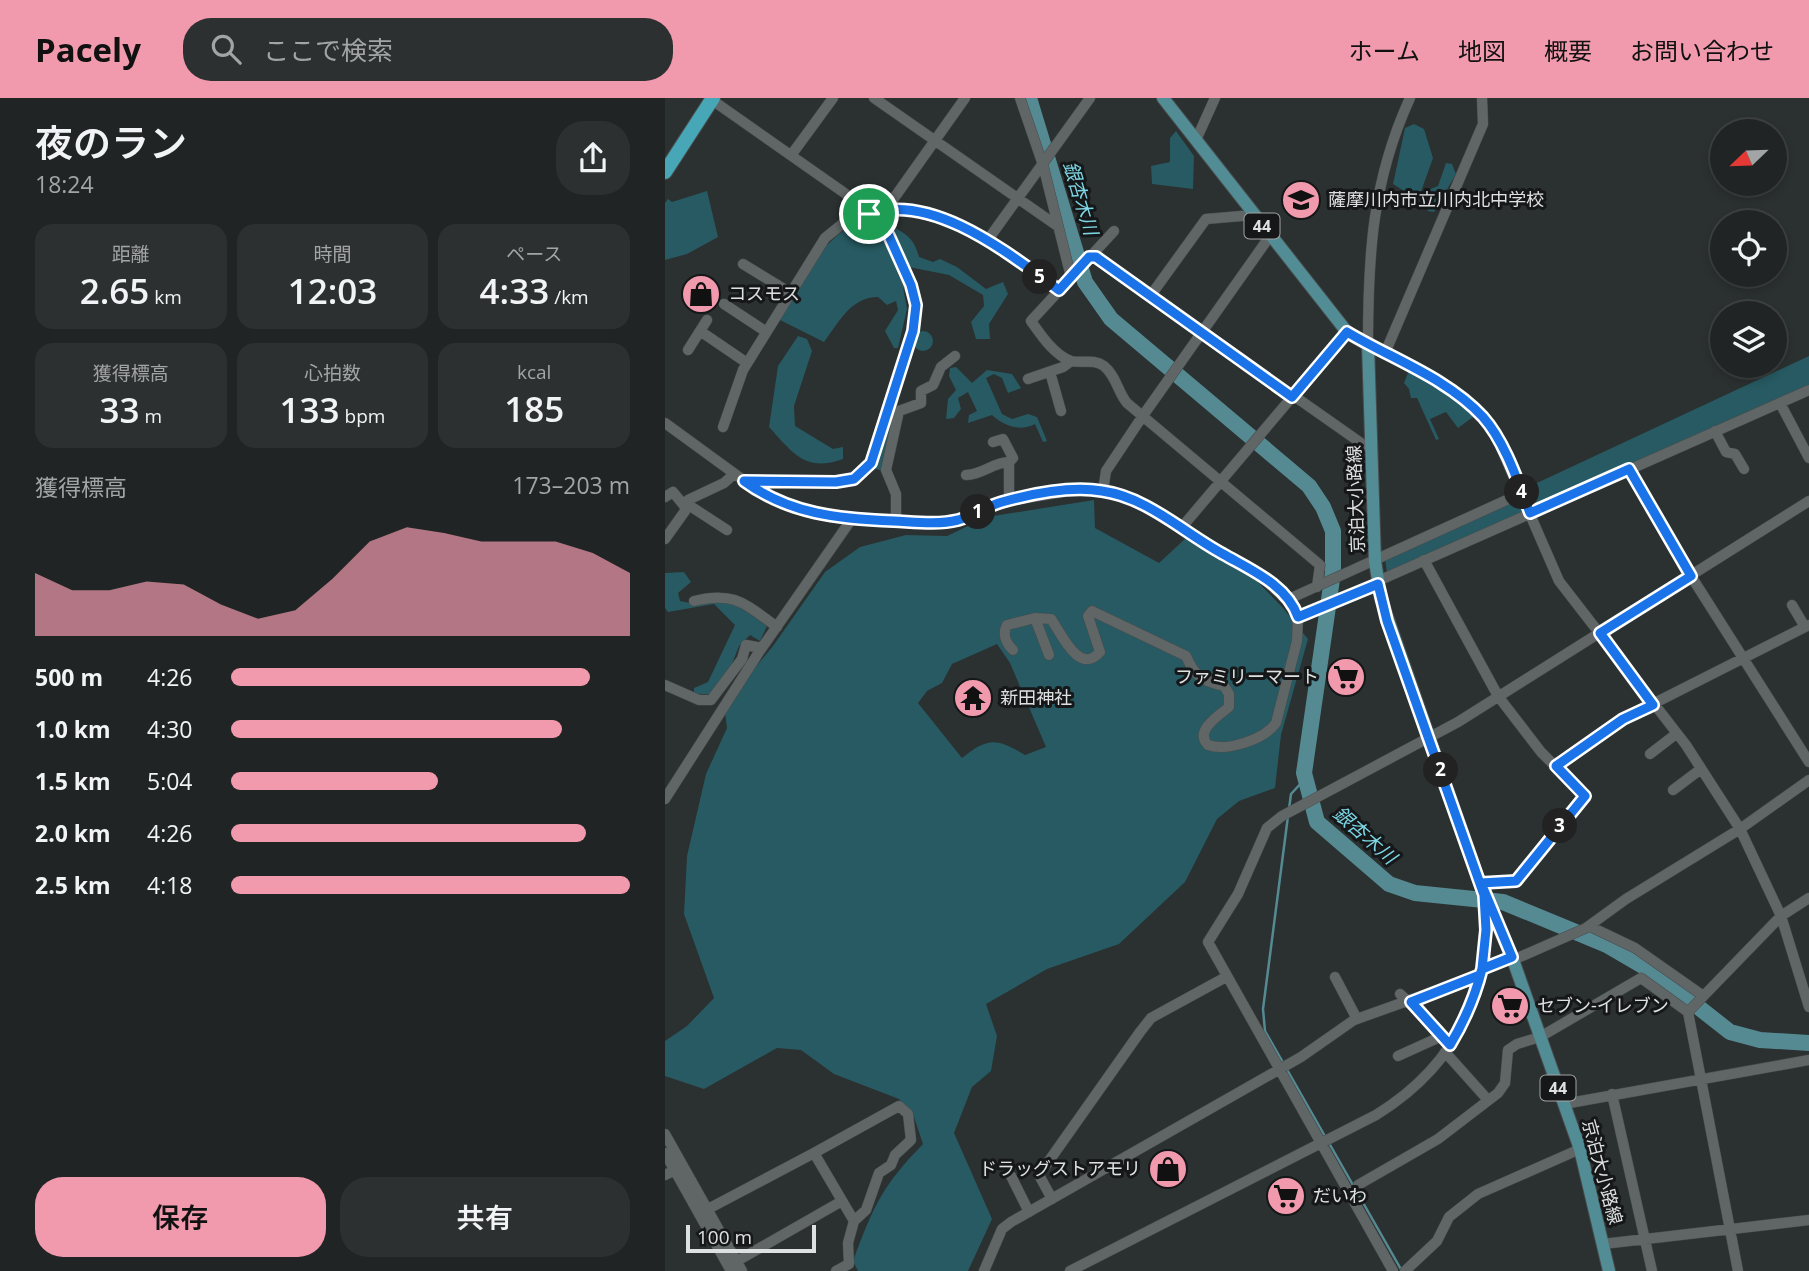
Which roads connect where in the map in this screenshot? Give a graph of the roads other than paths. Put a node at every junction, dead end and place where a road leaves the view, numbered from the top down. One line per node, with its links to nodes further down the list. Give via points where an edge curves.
1 (833, 98): 13 (street)
2 (874, 98): 12 (street)
3 (965, 98): 12 (street)
4 (1020, 98): 14 (street)
5 (1090, 98): 14 (street)
6 (1164, 98): 11 (main road, 44)
7 (1215, 98): 11 (street)
8 (1410, 98): 36 (street, via 1389,150 1374,211)
9 (1482, 98): 38 (street, via 1483,124)
10 (713, 99): 13 (street); 15 (highway)
11 (1196, 140): 19 (main road, 44)
12 (934, 142): 16 (street); 17 (street)
13 (792, 154): 18 (street)
14 (1044, 163): 16 (street); 20 (street)
15 (665, 172)
16 (1017, 199): 20 (street); 23 (street)
17 (887, 208): 18 (street); 23 (street, via 923,210)
18 (869, 214): 28 (street, via 846,221 830,233); 60 (street, via 889,236 916,305 913,331 871,463 854,479 836,482)
19 (1253, 215): 22 (main road, 44); 29 (street, via 1206,219)
20 (1056, 225): 26 (street)
21 (1114, 231): 24 (street)
22 (1270, 236): 34 (street); 35 (main road, 44)
23 (987, 241): 27 (street)
24 (1087, 260): 26 (street); 29 (street, via 1096,257)
25 (743, 264): 28 (street)
26 (1072, 276): 27 (street)
27 (1059, 290): 40 (street, via 1031,321 1048,343)
28 (789, 292): 33 (street)
29 (1151, 295): 34 (street)
30 (724, 303): 33 (street)
31 (707, 320): 32 (street)
32 (701, 331): 37 (street); 41 (street)
33 (765, 331): 41 (street)
34 (1203, 332): 45 (street); 48 (street)
35 (1347, 332): 36 (main road, 44); 45 (street)
36 (1369, 345): 38 (street); 53 (main road, 京泊大小路線 / 44)
37 (688, 350)
38 (1385, 353): 63 (street, via 1446,386 1483,418)
39 (955, 356): 70 (street, via 941,367 933,385 921,391 921,402 899,411 886,470 896,494)
40 (1071, 361): 42 (street); 48 (street, via 1098,362 1107,368 1121,397)
41 (747, 363): 50 (street)
42 (1050, 372): 43 (street); 47 (street)
43 (1028, 379)
44 (1809, 390): 46 (street)
45 (1292, 397): 53 (street); 61 (street)
46 (1780, 403): 51 (street); 54 (street)
47 (1061, 411)
48 (1142, 417): 61 (street); 62 (street, via 1106,471)
49 (665, 423): 58 (street)
50 (723, 427)
51 (1715, 431): 56 (street); 57 (street, via 1726,452 1735,454)
52 (993, 442): 55 (street, via 1003,439 1013,458)
53 (1371, 450): 74 (main road, 京泊大小路線 / 44)
54 (1809, 458)
55 (1009, 462): 59 (street); 65 (street)
56 (1629, 469): 68 (street); 76 (street)
57 (1744, 469)
58 (734, 474): 60 (street); 67 (street, via 688,500)
59 (966, 475)
60 (744, 481): 69 (street, via 792,508)
61 (1221, 482): 71 (street); 78 (street, via 1320,565)
62 (1103, 491): 65 (street); 71 (street, via 1132,500)
63 (1522, 493): 68 (street); 74 (street)
64 (665, 498): 67 (street, via 673,492)
65 (1009, 501): 70 (street, via 958,520)
66 (1809, 501): 76 (street)
67 (687, 506): 72 (street); 73 (street)
68 (1530, 513): 75 (street); 86 (street, via 1559,580)
69 (851, 520): 70 (street); 85 (street)
70 (896, 521)
71 (1182, 527): 79 (street, via 1257,572)
72 (727, 530)
73 (665, 539)
74 (1375, 561): 77 (main road, 京泊大小路線 / 44); 78 (street)
75 (1424, 561): 77 (street); 92 (street)
76 (1691, 576): 86 (street); 90 (street)
77 (1378, 583): 82 (street); 95 (main road, 京泊大小路線 / 44)
78 (1318, 586): 79 (street)
79 (1289, 599): 82 (street)
80 (694, 600): 85 (street, via 716,595 737,598)
81 (1792, 605): 84 (street)
82 (1298, 617): 83 (street, via 1297,641 1276,723 1268,734 1213,747 1203,740 1204,730 1229,707 1229,694 1224,686 1202,681 1186,656 1092,611 1088,616 1100,652 1081,659 1051,619)
83 (1035, 618): 88 (street, via 1007,625 1006,640); 89 (street)
84 (1807, 626): 90 (street)
85 (776, 627): 87 (street)
86 (1600, 633): 92 (street); 93 (street)
87 (762, 648): 91 (street, via 746,645 742,659 711,700 699,700); 102 (street)
88 (1013, 650)
89 (1049, 655)
90 (1744, 659): 93 (street); 97 (street)
91 (665, 685)
92 (1498, 696): 95 (street); 98 (street)
93 (1653, 705): 94 (street); 98 (street, via 1623,719)
94 (1676, 734): 96 (street); 99 (street)
95 (1429, 738): 104 (main road, 京泊大小路線 / 44); 110 (street, via 1267,828 1238,894 1208,942)
96 (1650, 754)
97 (1809, 762)
98 (1556, 766): 104 (street, via 1585,796 1516,881)
99 (1700, 769): 101 (street); 103 (street)
100 (1809, 780): 103 (street)
101 (1673, 790)
102 (665, 799)
103 (1740, 829): 106 (street); 107 (street)
104 (1485, 897): 108 (main road, 京泊大小路線 / 44); 109 (street)
105 (1809, 898): 106 (street)
106 (1781, 916): 113 (street); 115 (street)
107 (1587, 927): 108 (street); 113 (street, via 1635,948)
108 (1512, 958): 109 (street); 119 (main road, 京泊大小路線 / 44)
109 (1481, 972): 114 (street); 120 (street, via 1470,1009)
110 (1226, 977): 123 (street); 136 (street, via 1151,1018 1140,1032 1039,1175)
111 (1335, 978): 117 (street)
112 (1400, 994): 114 (street)
113 (1702, 995): 116 (street)
114 (1411, 1002): 117 (street); 118 (street)
115 (1809, 1007)
116 (1688, 1012): 119 (street, via 1641,978); 124 (street)
117 (1357, 1019): 123 (street)
118 (1442, 1036): 120 (street); 121 (street)
119 (1540, 1038): 126 (street, via 1508,1050 1505,1083); 127 (main road, 京泊大小路線 / 44)
120 (1448, 1048): 126 (street); 129 (street, via 1420,1083 1399,1100)
121 (1398, 1056)
122 (1809, 1060): 124 (street)
123 (1285, 1066): 129 (street); 136 (street)
124 (1699, 1078): 125 (street); 142 (street)
125 (1612, 1094): 127 (street); 143 (street)
126 (1488, 1100): 135 (street, via 1437,1139)
127 (1564, 1104): 130 (main road, 京泊大小路線 / 44)
128 (665, 1134): 138 (street)
129 (1320, 1143): 149 (street); 150 (street)
130 (1580, 1149): 144 (main road, 京泊大小路線 / 44); 146 (street, via 1478,1194 1449,1217 1437,1241)
131 (665, 1153): 133 (street)
132 (814, 1153): 137 (street); 138 (street); 141 (street, via 899,1106 908,1114 911,1140 879,1173 866,1210)
133 (670, 1172): 145 (street)
134 (1011, 1176): 139 (street)
135 (1358, 1185)
136 (1052, 1199): 139 (street)
137 (842, 1201): 141 (street); 145 (street)
138 (708, 1209): 145 (street)
139 (1029, 1212): 148 (street, via 1002,1229)
140 (1809, 1220): 142 (street)
141 (854, 1222): 147 (street, via 849,1264)
142 (1730, 1230): 143 (street); 153 (street)
143 (1645, 1239): 144 (street); 152 (street)
144 (1603, 1244): 151 (main road, 京泊大小路線 / 44)
145 (737, 1268)
146 (1406, 1270)
147 (836, 1271)
148 (984, 1271)
149 (1070, 1271)
150 (1392, 1271)
151 (1609, 1271)
152 (1652, 1271)
153 (1738, 1271)

